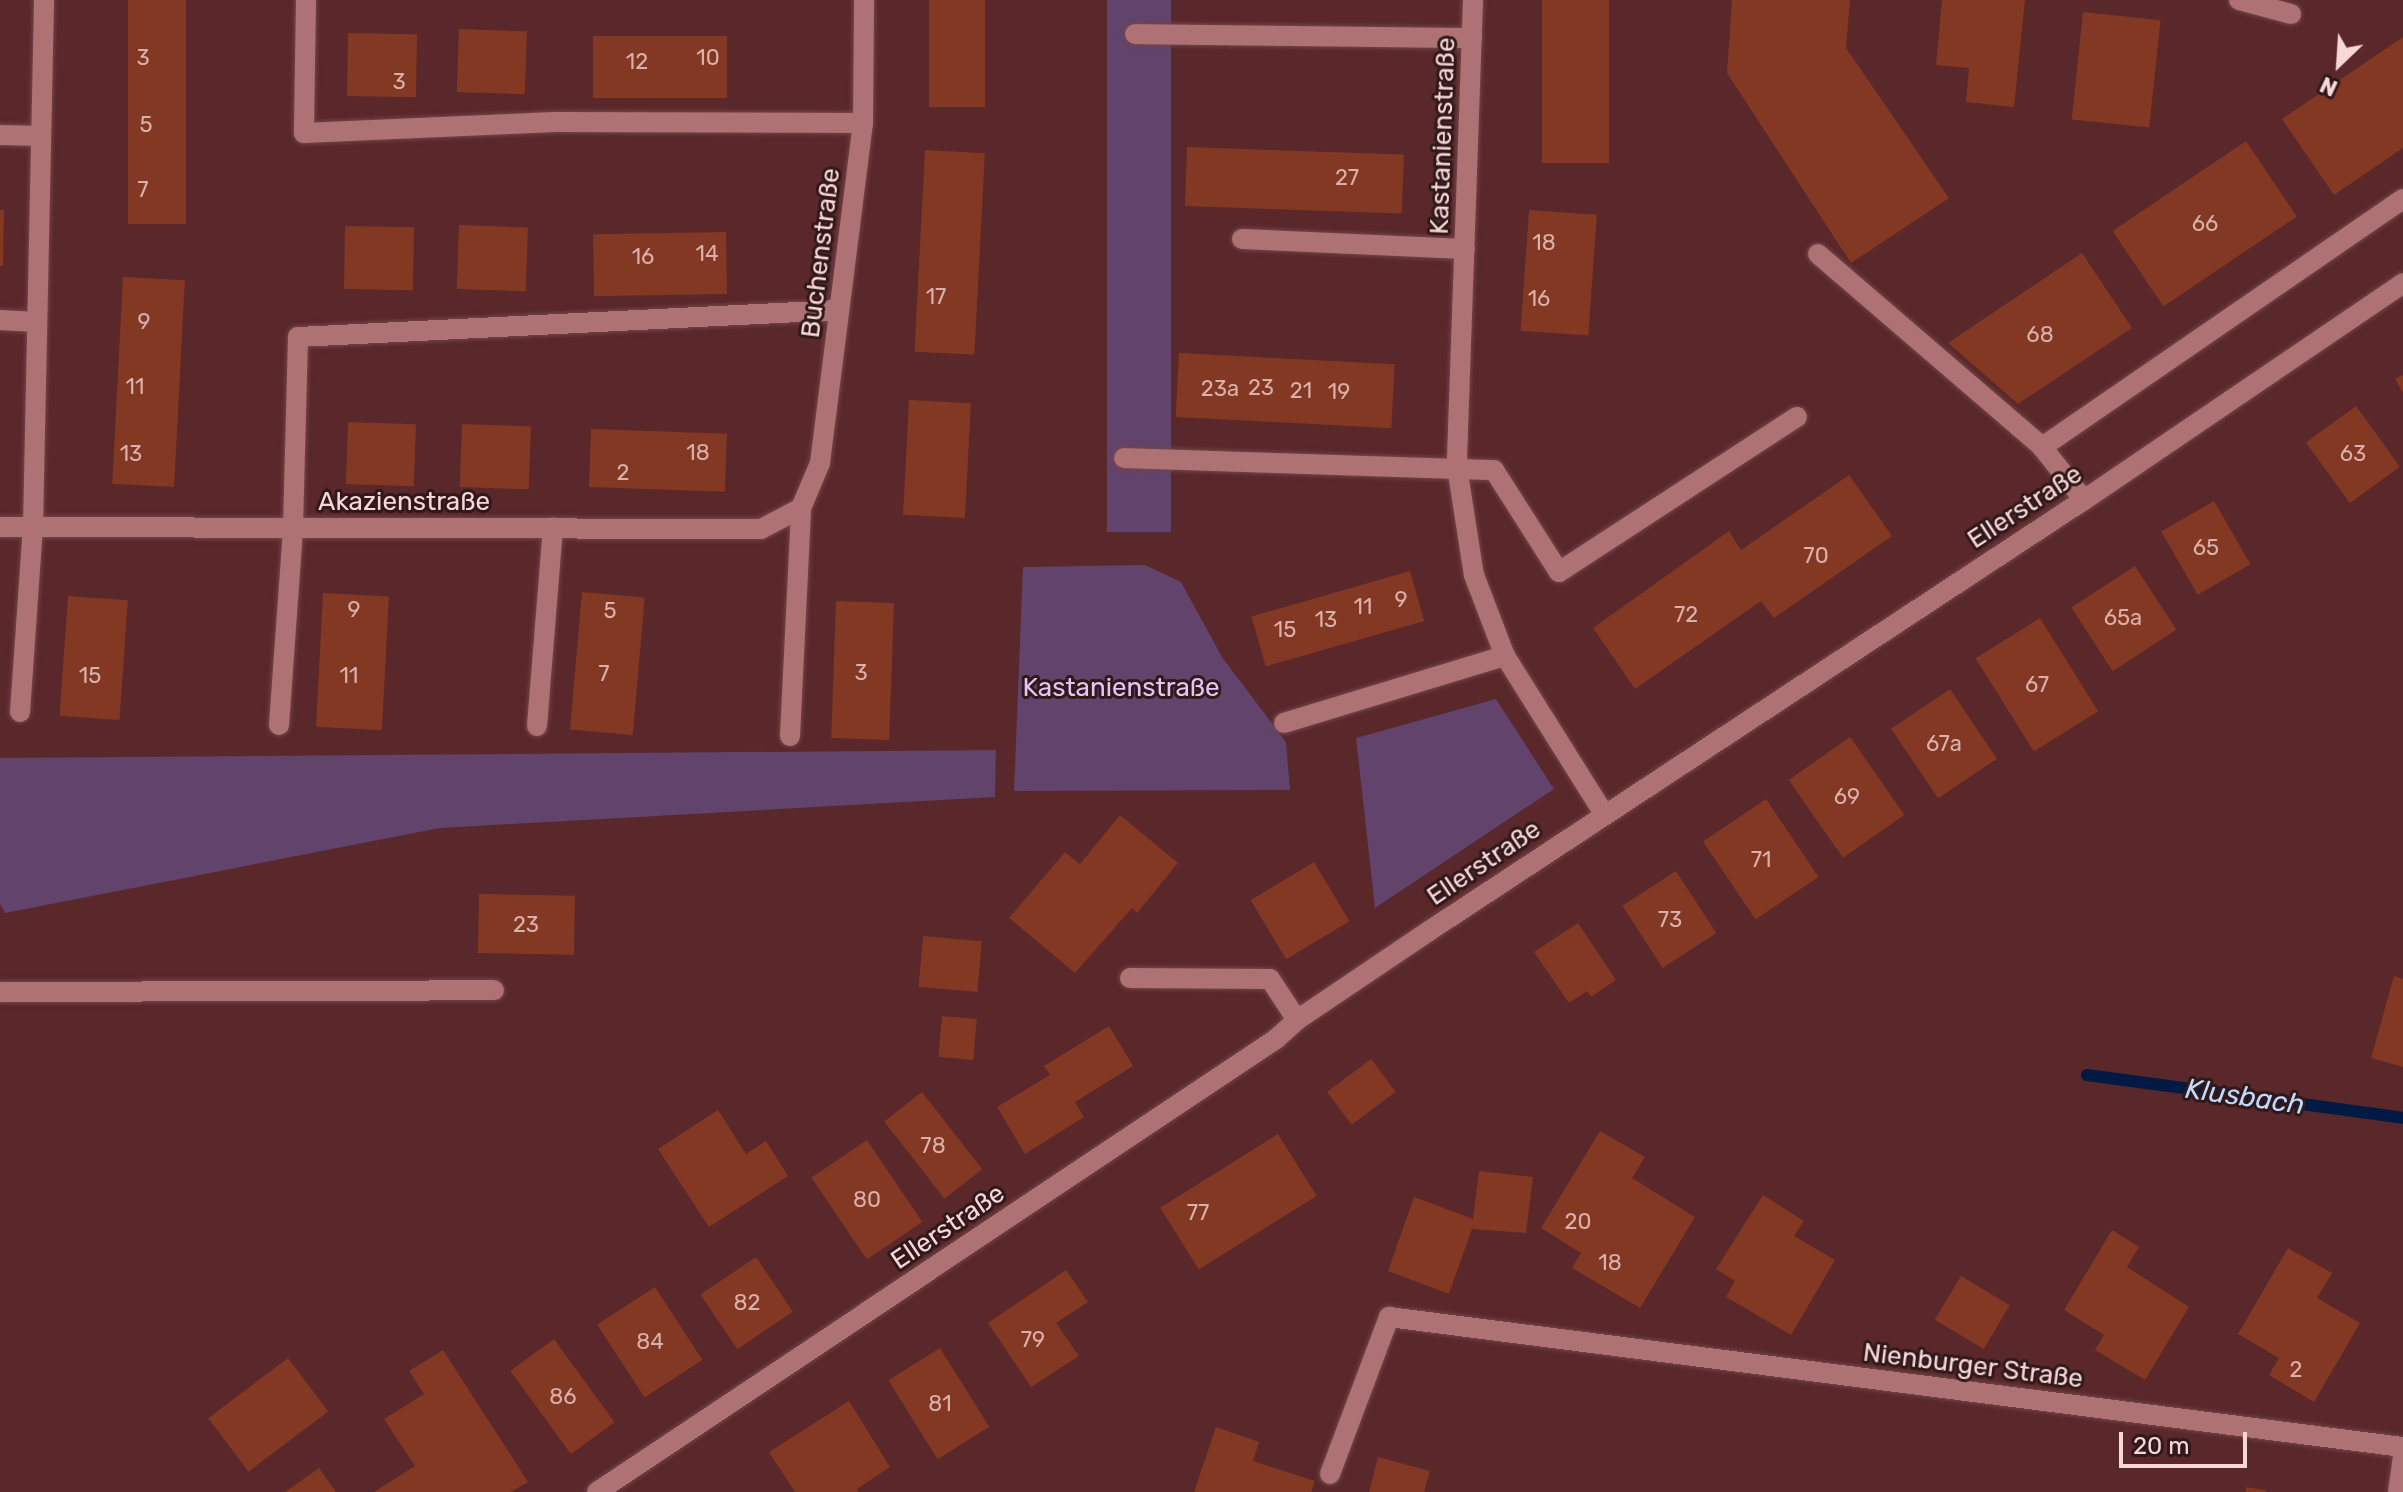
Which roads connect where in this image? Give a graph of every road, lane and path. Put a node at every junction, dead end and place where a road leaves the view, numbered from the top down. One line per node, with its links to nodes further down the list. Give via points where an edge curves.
1 (44, 0): 11 (street)
2 (306, 0): 9 (street, via 304,133 555,122)
3 (864, 0): 9 (street, Buchenstraße)
4 (1473, 0): 8 (street, Kastanienstraße)
5 (2239, 0): 6 (street)
6 (2291, 14)
7 (1135, 34): 8 (street)
8 (1472, 38): 14 (street, Kastanienstraße)
9 (863, 123): 17 (street, Buchenstraße)
10 (0, 135): 11 (street)
11 (41, 136): 19 (street)
12 (2403, 199): 21 (street)
13 (1242, 239): 14 (street)
14 (1465, 249): 23 (street, Kastanienstraße)
15 (1818, 254): 21 (street)
16 (2403, 283): 24 (street, Ellerstraße)
17 (839, 310): 25 (street, Buchenstraße, via 820,463); 28 (street, via 298,337)
18 (0, 320): 19 (street)
19 (37, 322): 27 (street)
20 (1797, 417): 23 (street, via 1559,572 1494,470)
21 (2042, 447): 24 (street)
22 (1124, 458): 23 (street)
23 (1457, 467): 30 (street, Kastanienstraße, via 1474,575)
24 (2084, 500): 36 (street, Ellerstraße)
25 (801, 508): 29 (street, Akazienstraße, via 761,529); 35 (street)
26 (0, 527): 27 (street, Akazienstraße)
27 (33, 527): 28 (street, Akazienstraße); 31 (street)
28 (293, 528): 29 (street, Akazienstraße); 33 (street)
29 (553, 528): 34 (street)
30 (1505, 656): 32 (street); 36 (street, Kastanienstraße)
31 (20, 712)
32 (1284, 723)
33 (279, 725)
34 (537, 726)
35 (790, 736)
36 (1604, 814): 40 (street, Ellerstraße)
37 (1130, 978): 40 (street, via 1270,979)
38 (494, 990): 39 (street)
39 (0, 992)
40 (1297, 1020): 44 (street, Ellerstraße, via 1263,1048)
41 (2403, 1447): 43 (street, Nienburger Straße, via 1389,1317)
42 (2403, 1458): 45 (street)
43 (1330, 1474)
44 (597, 1492)
45 (2398, 1492)

